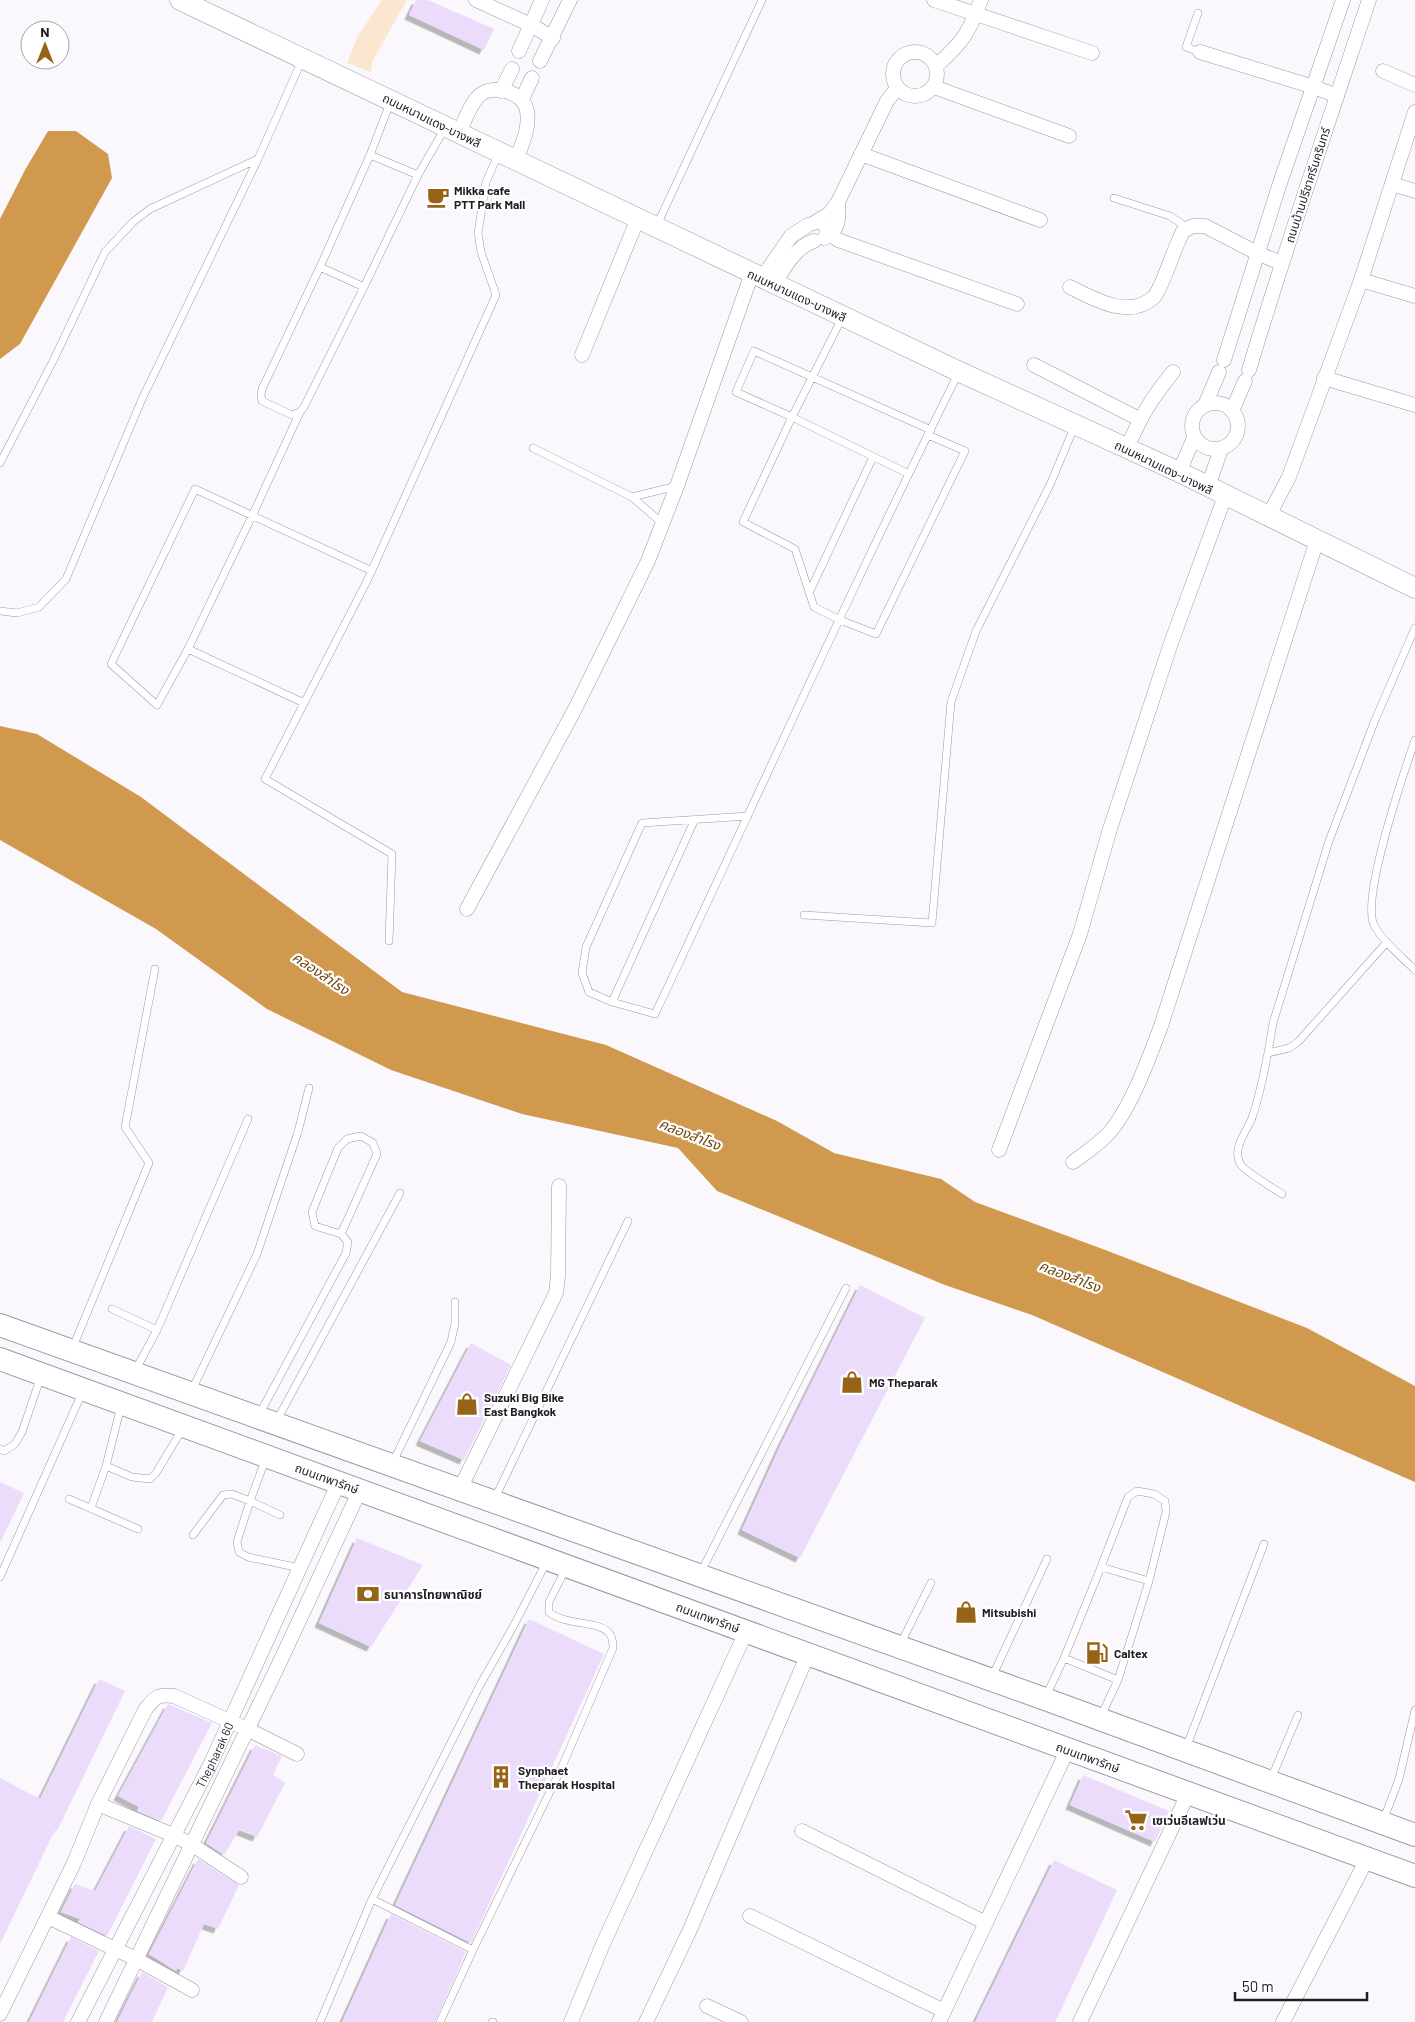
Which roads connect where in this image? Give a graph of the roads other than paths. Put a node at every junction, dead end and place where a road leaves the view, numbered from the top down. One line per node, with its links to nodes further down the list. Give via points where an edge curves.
1 (180, 0): 17 (main road, ถนนหนามแดง-บางพลี)
2 (476, 0): 12 (street)
3 (542, 0): 12 (street)
4 (570, 0): 13 (street)
5 (762, 0): 46 (lane)
6 (934, 0): 11 (street)
7 (981, 0): 11 (street)
8 (1343, 0): 25 (street, ถนนบ้านปรีชาศรีนครินทร์)
9 (1369, 0): 28 (street, ถนนบ้านปรีชาศรีนครินทร์)
10 (1198, 13): 15 (lane, via 1186,47)
11 (976, 14): 16 (street); 19 (street, via 962,40)
12 (531, 26): 13 (street); 14 (street)
13 (553, 38): 18 (street)
14 (519, 52)
15 (1200, 52): 25 (street)
16 (1092, 53)
17 (303, 58): 30 (main road, ถนนหนามแดง-บางพลี); 37 (lane)
18 (540, 61)
19 (936, 66): 24 (street); 26 (street, via 920,52 899,58 892,78)
20 (512, 69): 27 (street)
21 (1383, 71): 23 (street)
22 (532, 78): 29 (street)
23 (1415, 85)
24 (934, 86): 26 (street, via 926,94 916,97); 33 (street)
25 (1314, 87): 28 (street); 49 (street, ถนนบ้านปรีชาศรีนครินทร์)
26 (896, 88): 34 (street)
27 (501, 91): 29 (street); 32 (street, via 484,91)
28 (1336, 96): 50 (street, ถนนบ้านปรีชาศรีนครินทร์)
29 (522, 99): 36 (street, via 527,108 527,130)
30 (391, 100): 32 (main road, ถนนหนามแดง-บางพลี); 35 (lane)
31 (1415, 112): 39 (street)
32 (452, 129): 36 (main road, ถนนหนามแดง-บางพลี); 38 (lane)
33 (1069, 136)
34 (861, 154): 42 (street); 44 (street)
35 (370, 155): 38 (lane); 51 (lane)
36 (508, 156): 43 (main road, ถนนหนามแดง-บางพลี); 88 (lane, via 486,182 478,233 496,294)
37 (258, 159): 78 (lane, via 150,210 133,222 105,252); 91 (lane, via 142,399 66,579 39,607 17,613)
38 (418, 175): 54 (lane)
39 (1392, 184): 40 (street); 53 (street)
40 (1415, 191)
41 (1114, 198): 47 (lane, via 1170,216)
42 (838, 202): 45 (street, via 829,214); 48 (street, via 837,227)
43 (638, 218): 46 (main road, ถนนหนามแดง-บางพลี); 59 (street)
44 (1040, 220)
45 (814, 222): 48 (street); 52 (street, via 791,236)
46 (656, 227): 52 (main road, ถนนหนามแดง-บางพลี)
47 (1188, 228): 49 (street, via 1205,226); 55 (street, via 1178,240 1154,296 1143,303 1115,306)
48 (822, 238): 52 (street, via 806,243); 57 (street, via 838,240)
49 (1257, 253): 50 (street); 66 (street, ถนนบ้านปรีชาศรีนครินทร์, via 1222,366)
50 (1281, 263): 67 (street, ถนนบ้านปรีชาศรีนครินทร์, via 1247,375)
51 (320, 267): 54 (lane); 68 (lane, via 261,395 262,401 292,416)
52 (762, 278): 58 (main road, ถนนหนามแดง-บางพลี); 81 (street)
53 (1361, 280): 56 (street); 64 (street)
54 (364, 287): 68 (lane)
55 (1070, 287)
56 (1415, 296)
57 (1016, 304)
58 (843, 316): 61 (main road, ถนนหนามแดง-บางพลี); 63 (lane)
59 (582, 355)
60 (1034, 365): 70 (street)
61 (960, 372): 71 (main road, ถนนหนามแดง-บางพลี); 72 (lane)
62 (1172, 372): 70 (street)
63 (812, 378): 69 (lane); 69 (lane, via 754,351 736,392); 72 (lane)
64 (1324, 378): 65 (street); 85 (street, via 1289,477)
65 (1415, 404)
66 (1205, 405): 67 (street, via 1220,404); 73 (street, via 1191,423)
67 (1232, 411): 76 (street, via 1237,419 1237,434 1228,446)
68 (300, 412): 84 (lane)
69 (792, 417): 77 (lane); 90 (lane, via 743,522 795,549)
70 (1139, 419): 75 (street)
71 (1075, 425): 75 (main road, ถนนหนามแดง-บางพลี); 100 (lane, via 1050,485 976,631 951,702 932,923)
72 (929, 433): 80 (lane); 92 (lane, via 964,451 876,634)
73 (1194, 438): 76 (street, via 1203,447); 79 (street)
74 (533, 448): 83 (lane)
75 (1127, 448): 79 (main road, ถนนหนามแดง-บางพลี)
76 (1220, 449): 82 (street)
77 (873, 457): 80 (lane); 90 (lane)
78 (0, 463)
79 (1179, 472): 82 (main road, ถนนหนามแดง-บางพลี)
80 (908, 474): 92 (lane)
81 (677, 486): 83 (lane); 86 (street)
82 (1216, 491): 85 (main road, ถนนหนามแดง-บางพลี); 109 (street, via 1080,934)
83 (632, 497): 86 (lane)
84 (253, 514): 88 (lane); 94 (lane); 94 (lane, via 195,489 111,664 157,705)
85 (1268, 516): 87 (main road, ถนนหนามแดง-บางพลี)
86 (662, 523): 99 (street, via 648,561 575,709)
87 (1316, 540): 89 (main road, ถนนหนามแดง-บางพลี); 110 (street, via 1146,1065 1128,1104 1109,1133)
88 (372, 571): 95 (lane)
89 (1415, 588)
90 (809, 593): 92 (lane, via 814,607)
91 (0, 611)
92 (840, 620): 97 (lane)
93 (1415, 628): 106 (lane, via 1375,720 1329,841 1273,1023)
94 (188, 649): 95 (lane)
95 (304, 703): 101 (lane, via 265,780 392,854)
96 (1415, 740): 102 (lane, via 1385,836 1371,904 1374,924)
97 (748, 816): 98 (lane); 105 (lane, via 655,1014)
98 (695, 820): 105 (lane); 105 (lane, via 642,823 634,840 586,948 583,965 582,973 589,992)
99 (467, 909)
100 (804, 915)
101 (389, 941)
102 (1386, 942): 104 (lane); 106 (lane, via 1298,1042)
103 (155, 969): 121 (lane, via 125,1127 149,1163)
104 (1415, 970)
105 (612, 1002)
106 (1268, 1053): 113 (lane, via 1252,1118 1239,1144 1237,1156 1242,1166)
107 (309, 1088): 126 (lane, via 298,1132 257,1254)
108 (248, 1119): 120 (lane)
109 (998, 1150)
110 (1073, 1162)
111 (559, 1186): 135 (street, via 556,1293)
112 (400, 1193): 128 (lane)
113 (1282, 1194)
114 (628, 1222): 139 (lane)
115 (341, 1234): 115 (lane, via 377,1154 373,1143 361,1136 347,1139 338,1148 312,1212 315,1226); 128 (lane, via 348,1242 346,1253)
116 (846, 1288): 149 (lane)
117 (455, 1302): 132 (lane, via 451,1342)
118 (112, 1309): 120 (lane)
119 (0, 1325): 121 (main road)
120 (157, 1330): 123 (lane)
121 (72, 1350): 123 (main road)
122 (0, 1359): 124 (main road, ถนนเทพารักษ์)
123 (134, 1372): 126 (main road)
124 (42, 1374): 125 (main road, ถนนเทพารักษ์); 130 (lane, via 22,1432 15,1444)
125 (84, 1389): 127 (main road, ถนนเทพารักษ์); 150 (lane)
126 (191, 1392): 128 (main road)
127 (122, 1403): 129 (main road, ถนนเทพารักษ์); 133 (lane)
128 (267, 1419): 132 (main road)
129 (185, 1425): 131 (main road, ถนนเทพารักษ์); 133 (lane, via 150,1479 132,1477)
130 (0, 1449)
131 (267, 1456): 134 (main road, ถนนเทพารักษ์); 138 (lane)
132 (392, 1464): 135 (main road)
133 (106, 1466): 140 (lane)
134 (339, 1482): 136 (main road, ถนนเทพารักษ์); 148 (street, Thepharak 60)
135 (460, 1489): 139 (main road)
136 (360, 1490): 146 (main road, ถนนเทพารักษ์); 158 (street, Thepharak 60)
137 (69, 1499): 140 (lane)
138 (250, 1501): 141 (lane); 143 (lane, via 232,1494 223,1495); 148 (lane, via 237,1542 239,1552 248,1557)
139 (494, 1501): 149 (main road)
140 (91, 1508): 142 (lane)
141 (280, 1515)
142 (138, 1529)
143 (193, 1535)
144 (1264, 1544): 168 (lane)
145 (1047, 1559): 159 (lane)
146 (558, 1562): 153 (main road, ถนนเทพารักษ์); 181 (lane, via 513,1627 480,1685); 186 (lane, via 549,1612 556,1619 608,1631 613,1648 561,1769)
147 (1101, 1567): 151 (lane); 151 (lane, via 1128,1497 1137,1491 1154,1494 1165,1501 1166,1512); 157 (lane)
148 (300, 1568): 156 (street, Thepharak 60)
149 (699, 1574): 154 (main road)
150 (0, 1577)
151 (1149, 1580): 160 (lane)
152 (931, 1583): 154 (lane)
153 (746, 1632): 155 (main road, ถนนเทพารักษ์); 196 (street, via 603,1944)
154 (899, 1646): 159 (main road)
155 (808, 1654): 167 (main road, ถนนเทพารักษ์); 197 (street, via 689,1932)
156 (259, 1657): 158 (street); 165 (street, Thepharak 60)
157 (1064, 1658): 160 (lane); 161 (lane)
158 (278, 1666): 166 (street, Thepharak 60)
159 (991, 1679): 161 (main road)
160 (1118, 1680): 164 (lane)
161 (1045, 1699): 164 (main road)
162 (1415, 1710): 173 (lane, via 1399,1779)
163 (1298, 1715): 170 (lane)
164 (1100, 1719): 168 (main road)
165 (229, 1722): 166 (street); 172 (street, via 174,1696 162,1695 153,1700); 175 (street, Thepharak 60)
166 (247, 1729): 169 (street); 177 (street, Thepharak 60)
167 (1068, 1749): 171 (main road, ถนนเทพารักษ์); 184 (street)
168 (1185, 1751): 170 (main road)
169 (297, 1754)
170 (1270, 1782): 173 (main road)
171 (1188, 1794): 178 (main road, ถนนเทพารักษ์); 199 (street)
172 (98, 1804): 175 (street); 183 (street)
173 (1382, 1823): 176 (main road)
174 (802, 1831): 184 (street)
175 (173, 1835): 177 (street); 185 (street, Thepharak 60)
176 (1415, 1835)
177 (191, 1844): 180 (street); 187 (street, Thepharak 60)
178 (1366, 1859): 179 (main road, ถนนเทพารักษ์); 200 (street)
179 (1415, 1876)
180 (241, 1877)
181 (372, 1899): 186 (lane); 194 (lane)
182 (750, 1916): 191 (street)
183 (48, 1917): 185 (street); 190 (street)
184 (986, 1923): 191 (street)
185 (115, 1950): 187 (street); 192 (street, Thepharak 60)
186 (473, 1950): 195 (lane)
187 (136, 1959): 188 (street); 193 (street, Thepharak 60)
188 (192, 1990)
189 (707, 2006): 198 (street)
190 (0, 2014)
191 (942, 2017)
192 (78, 2022)
193 (106, 2022)
194 (320, 2022)
195 (440, 2022)
196 (571, 2022)
197 (646, 2022)
198 (741, 2022)
199 (1080, 2022)
200 (1283, 2022)

